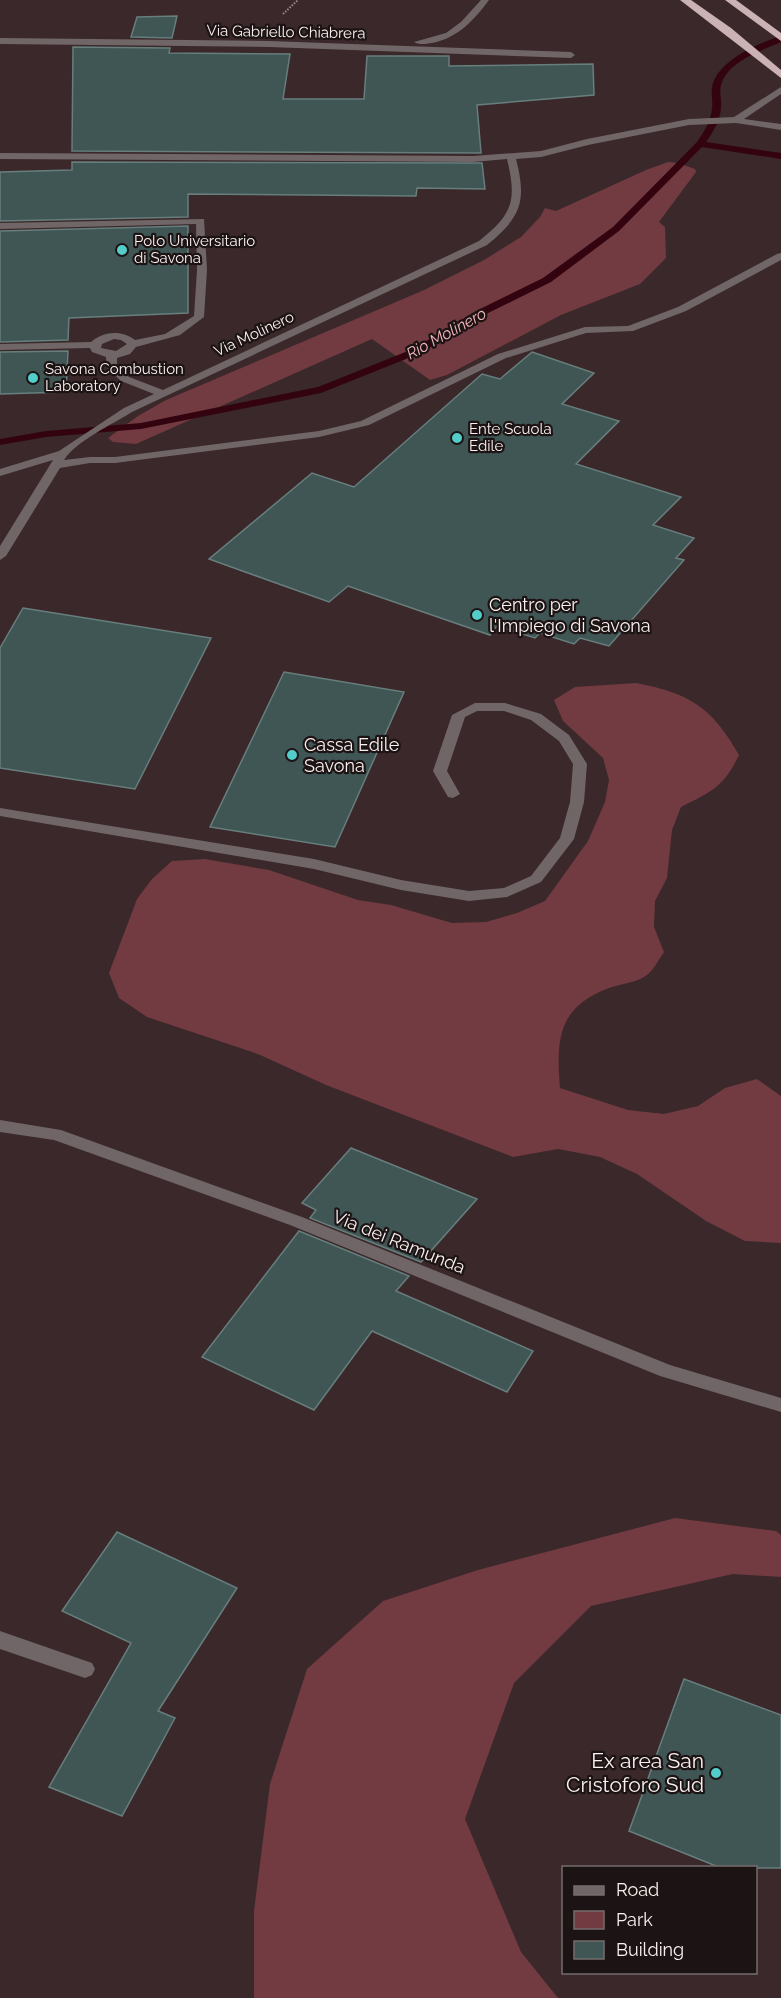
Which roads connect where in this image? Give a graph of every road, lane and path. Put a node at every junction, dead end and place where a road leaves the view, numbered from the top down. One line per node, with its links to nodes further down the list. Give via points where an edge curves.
1 (485, 0): 6 (street, via 460,30 432,42)
2 (685, 0): 8 (highway)
3 (730, 0): 4 (highway)
4 (781, 38)
5 (0, 41): 6 (street, Via Gabriello Chiabrera)
6 (279, 45): 7 (street, Via Gabriello Chiabrera)
7 (571, 55)
8 (781, 75)
9 (781, 90): 10 (street)
10 (736, 120): 11 (street); 13 (street, via 689,122)
11 (781, 127)
12 (0, 156): 13 (street)
13 (511, 158): 20 (street, Via Molinero, via 518,186 514,211 506,225 483,243)
14 (0, 226): 16 (street, via 201,221 199,317 181,332)
15 (781, 256): 22 (street, via 682,309 629,329 585,330 502,356 365,423 319,434)
16 (133, 344): 17 (street, via 114,336 102,338); 19 (street, via 127,352)
17 (94, 345): 18 (street); 19 (street, via 98,352)
18 (0, 347)
19 (111, 355): 20 (street, via 112,368 125,379)
20 (162, 393): 21 (street, Via Molinero, via 116,416)
21 (63, 453): 22 (street, Via Molinero); 23 (street)
22 (56, 465): 24 (street, Via Molinero)
23 (0, 473)
24 (0, 556)
25 (453, 794): 26 (street, via 440,771 459,715 475,707 505,707 536,717 564,738 579,764 577,802 567,839 536,879 507,892 469,896 314,864)
26 (0, 813)
27 (0, 1126): 28 (street, Via dei Ramunda, via 55,1134 296,1221 666,1371)
28 (781, 1405)
29 (0, 1640): 30 (street)
30 (85, 1669)

